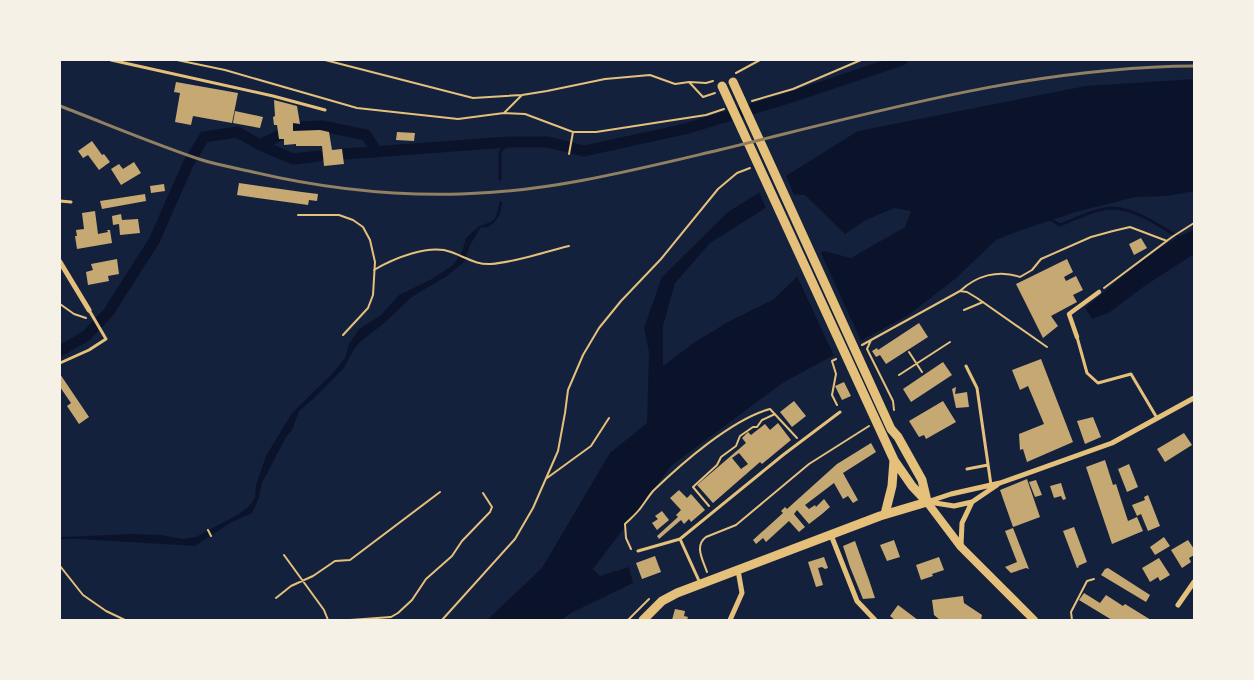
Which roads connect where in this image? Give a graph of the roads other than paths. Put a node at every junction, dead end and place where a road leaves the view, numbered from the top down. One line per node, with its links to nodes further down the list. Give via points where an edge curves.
1 (111, 60): 4 (lane)
2 (734, 78): 21 (main road, via 891,429 922,480)
3 (720, 83): 16 (main road)
4 (325, 110)
5 (60, 201): 6 (lane)
6 (71, 202)
7 (60, 262): 9 (street)
8 (1099, 292): 10 (street, via 1069,314)
9 (88, 310): 11 (lane, via 106,339)
10 (1077, 337): 15 (lane, via 1087,372 1098,383 1131,374)
11 (60, 363)
12 (966, 366): 17 (lane, via 976,388)
13 (1194, 398): 15 (street)
14 (840, 412): 25 (lane)
15 (1158, 419): 19 (street, via 1112,443)
16 (894, 460): 21 (main road); 23 (main road)
17 (988, 465): 18 (lane); 20 (lane)
18 (968, 469)
19 (1000, 483): 20 (street); 22 (street)
20 (991, 485): 21 (street)
21 (927, 502): 22 (street, via 954,506); 23 (main road); 26 (street)
22 (972, 502): 26 (street, via 962,523)
23 (885, 514): 24 (main road)
24 (831, 535): 28 (main road); 34 (street, via 857,601)
25 (680, 539): 27 (lane); 30 (lane)
26 (961, 547): 35 (street)
27 (638, 551)
28 (738, 570): 30 (main road); 33 (street, via 742,593)
29 (1194, 582): 31 (street)
30 (700, 584): 32 (main road, via 662,601)
31 (1178, 605)
32 (643, 620)
33 (730, 620)
34 (875, 620)
35 (1034, 620)

